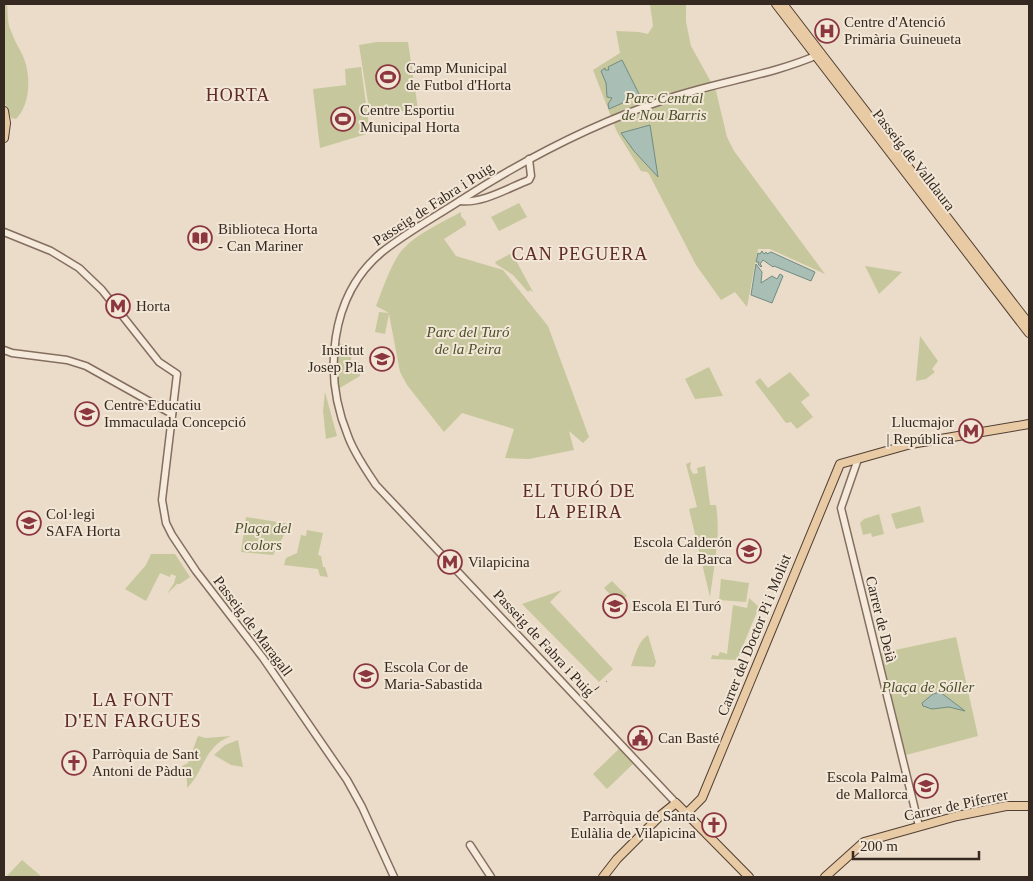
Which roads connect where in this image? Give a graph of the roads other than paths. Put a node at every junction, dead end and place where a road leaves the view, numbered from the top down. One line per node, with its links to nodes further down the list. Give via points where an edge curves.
1 (776, 4): 3 (main road, Passeig de Valldaura)
2 (783, 4): 3 (main road, Passeig de Valldaura)
3 (818, 54): 6 (street, Passeig de Fabra i Puig, via 763,74 658,102 592,128); 11 (main road, Passeig de Valldaura)
4 (4, 111): 5 (main road)
5 (4, 138)
6 (529, 159): 7 (street, Passeig de Fabra i Puig); 8 (street, via 531,176 528,180)
7 (490, 181): 8 (street); 9 (street, Passeig de Fabra i Puig)
8 (495, 193): 9 (street, via 469,202)
9 (460, 200): 18 (street, Passeig de Fabra i Puig, via 382,252 348,296 334,344 333,373 347,434 371,477 388,499)
10 (4, 232): 15 (street, Passeig de Maragall, via 51,250 96,283 159,362 176,372)
11 (1019, 315): 12 (main road, Passeig de Valldaura); 13 (main road, Passeig de Valldaura)
12 (1029, 324)
13 (1029, 333)
14 (4, 350): 15 (street, via 86,366)
15 (172, 414): 24 (street, Passeig de Maragall, via 162,500 166,523 191,564 263,658 348,780)
16 (1029, 424): 17 (main road, via 911,444)
17 (858, 459): 20 (main road, Carrer del Doctor Pi i Molist, via 840,464 702,798); 21 (street, Carrer de Deià, via 841,506)
18 (676, 803): 20 (main road, Passeig de Fabra i Puig); 25 (main road, via 628,848)
19 (1029, 806): 21 (main road, Carrer de Piferrer, via 993,809)
20 (688, 812): 26 (main road, Passeig de Fabra i Puig)
21 (919, 826): 27 (main road, Carrer de Piferrer, via 861,844)
22 (470, 845): 23 (street)
23 (489, 875)
24 (394, 877)
25 (603, 877)
26 (749, 877)
27 (825, 877)

